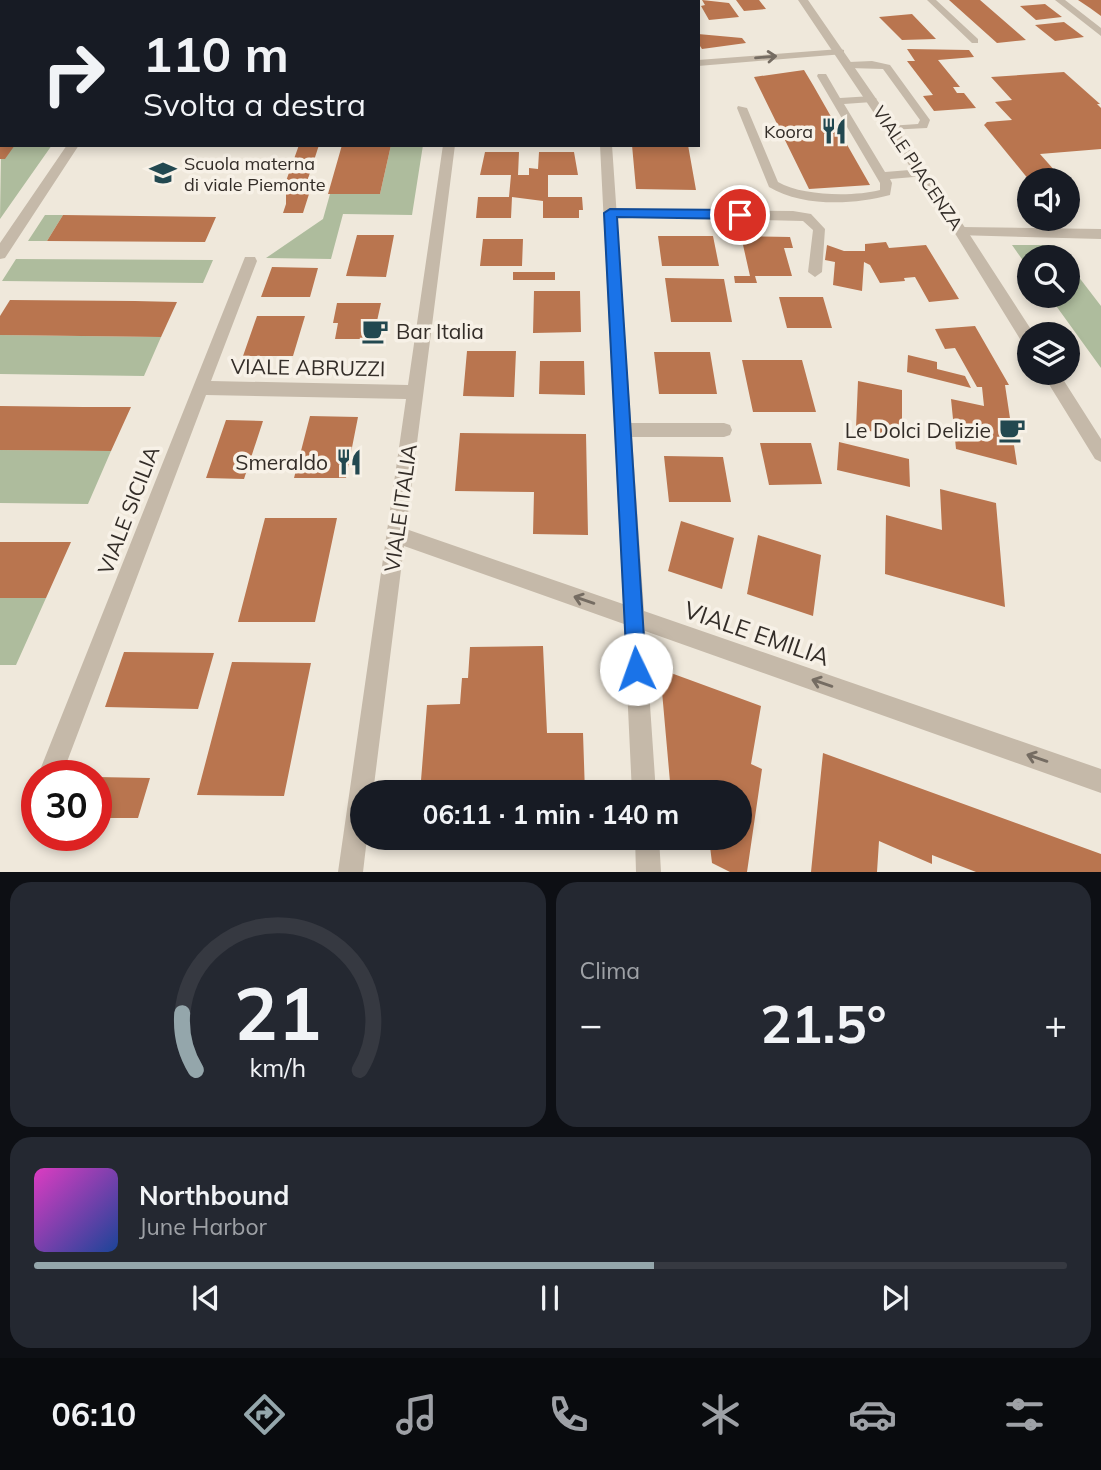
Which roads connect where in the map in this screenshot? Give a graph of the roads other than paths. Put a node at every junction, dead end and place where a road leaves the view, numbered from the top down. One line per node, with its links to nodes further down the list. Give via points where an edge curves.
1 (803, 0): 6 (street, VIALE PIACENZA)
2 (931, 0): 5 (lane)
3 (1059, 0): 4 (lane)
4 (1101, 33)
5 (975, 41)
6 (840, 52): 7 (street, one-way to 6); 8 (street, VIALE PIACENZA)
7 (700, 63)
8 (849, 65): 10 (street, VIALE PIACENZA); 13 (lane, via 886,67 925,120 919,127)
9 (822, 76): 11 (lane)
10 (872, 99): 11 (lane); 13 (street, VIALE PIACENZA)
11 (837, 101): 18 (lane)
12 (742, 108): 18 (lane, via 773,184 780,190 799,195 875,195 888,188)
13 (892, 128): 17 (street, VIALE PIACENZA)
14 (72, 147): 22 (street)
15 (449, 147): 28 (street, VIALE ITALIA)
16 (606, 147): 19 (street)
17 (922, 173): 18 (lane); 20 (street, VIALE PIACENZA)
18 (882, 176)
19 (610, 213): 24 (lane, via 807,218 818,229); 29 (street)
20 (961, 232): 21 (street); 25 (street, VIALE PIACENZA)
21 (1101, 234)
22 (0, 254)
23 (250, 261): 27 (street, VIALE SICILIA)
24 (815, 272)
25 (1018, 322)
26 (1058, 385): 31 (street)
27 (200, 388): 28 (street, VIALE ABRUZZI); 34 (street, VIALE SICILIA)
28 (415, 392): 32 (street, VIALE ITALIA)
29 (622, 430): 30 (lane); 33 (street)
30 (724, 430)
31 (1101, 454)
32 (396, 534): 33 (street, VIALE EMILIA, one-way to 32); 38 (street, VIALE ITALIA)
33 (634, 617): 35 (street); 36 (street, VIALE EMILIA, one-way to 33)
34 (56, 760)
35 (643, 780)
36 (1101, 781)
37 (648, 850): 39 (street)
38 (350, 872)
39 (649, 872)

